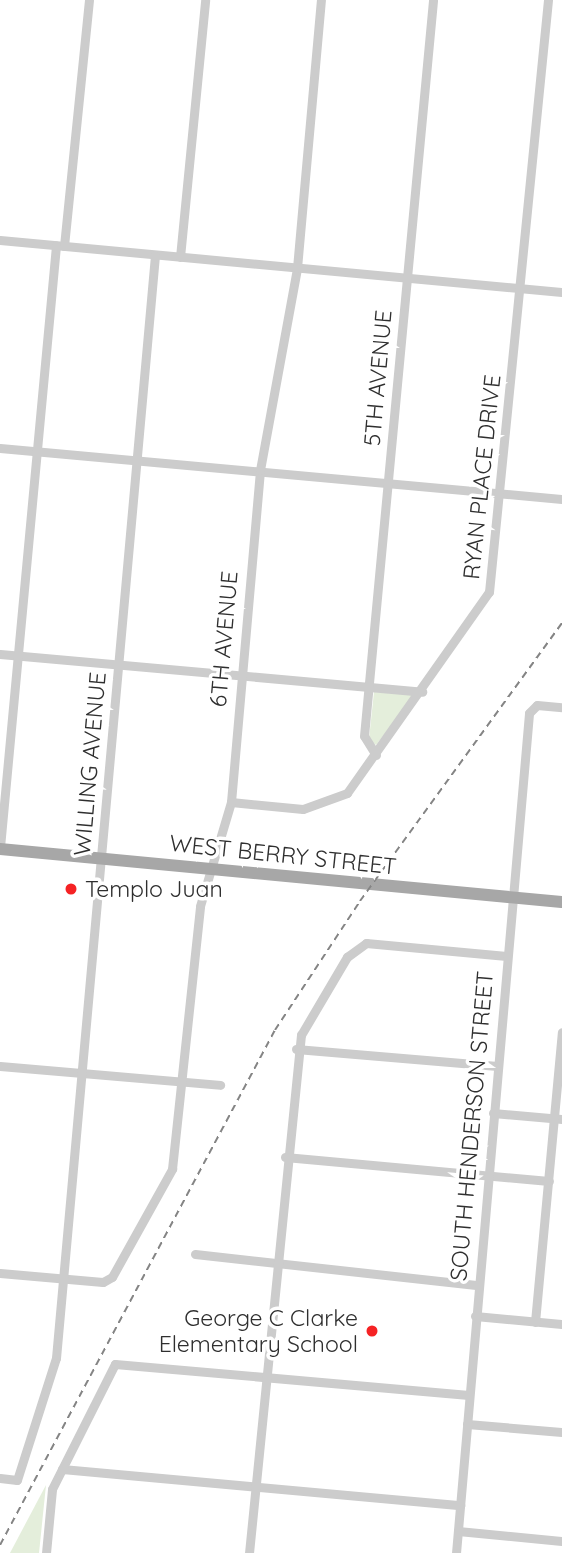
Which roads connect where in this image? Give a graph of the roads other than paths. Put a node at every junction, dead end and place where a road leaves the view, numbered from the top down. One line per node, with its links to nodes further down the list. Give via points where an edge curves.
1 (89, 0): 7 (street)
2 (205, 0): 9 (street)
3 (321, 0): 10 (street, 6TH AVENUE)
4 (433, 0): 11 (street, 5TH AVENUE)
5 (548, 0): 12 (street, RYAN PLACE DRIVE)
6 (0, 240): 7 (street)
7 (60, 246): 8 (street); 15 (street)
8 (155, 255): 9 (street); 16 (street, WILLING AVENUE)
9 (180, 257): 10 (street)
10 (297, 268): 11 (street); 17 (street, 6TH AVENUE)
11 (407, 278): 12 (street); 18 (street, 5TH AVENUE)
12 (520, 289): 13 (street); 19 (street, RYAN PLACE DRIVE)
13 (562, 292)
14 (0, 448): 15 (street)
15 (37, 452): 16 (street); 22 (street)
16 (137, 460): 17 (street); 23 (street, WILLING AVENUE)
17 (260, 470): 18 (street); 24 (street, 6TH AVENUE)
18 (388, 481): 19 (street); 25 (street, 5TH AVENUE)
19 (501, 492): 20 (street); 26 (street, RYAN PLACE DRIVE, via 489,592)
20 (562, 499)
21 (0, 654): 22 (street)
22 (18, 656): 23 (street); 30 (street)
23 (118, 664): 24 (street); 31 (street, WILLING AVENUE)
24 (240, 674): 25 (street); 29 (street, 6TH AVENUE)
25 (369, 686): 26 (street); 28 (street, 5TH AVENUE, via 364,736)
26 (422, 692): 28 (street, RYAN PLACE DRIVE)
27 (562, 708): 33 (street, SOUTH HENDERSON STREET, via 537,705 528,713)
28 (376, 755): 29 (street, RYAN PLACE DRIVE, via 347,793 319,807)
29 (230, 802): 32 (street, 6TH AVENUE)
30 (0, 848): 31 (main road, WEST BERRY STREET)
31 (100, 858): 32 (main road, WEST BERRY STREET); 40 (street, WILLING AVENUE)
32 (208, 869): 33 (main road, WEST BERRY STREET); 41 (street, 6TH AVENUE)
33 (510, 897): 34 (main road, WEST BERRY STREET); 35 (street, SOUTH HENDERSON STREET)
34 (562, 902)
35 (506, 956): 37 (street, via 366,943 346,957); 39 (street, SOUTH HENDERSON STREET)
36 (562, 1032): 44 (street)
37 (296, 1049): 39 (street); 45 (street)
38 (0, 1066): 40 (street)
39 (496, 1066): 43 (street, SOUTH HENDERSON STREET)
40 (83, 1073): 41 (street); 51 (street, WILLING AVENUE)
41 (180, 1082): 42 (street); 51 (street, 6TH AVENUE, via 172,1169 120,1267 103,1282)
42 (220, 1086)
43 (493, 1113): 44 (street); 46 (street, SOUTH HENDERSON STREET)
44 (558, 1118): 47 (street)
45 (285, 1157): 46 (street); 49 (street)
46 (487, 1174): 47 (street); 52 (street, SOUTH HENDERSON STREET)
47 (549, 1181): 54 (street)
48 (195, 1254): 49 (street)
49 (275, 1267): 52 (street); 56 (street)
50 (0, 1273): 51 (street)
51 (64, 1278): 61 (street, WILLING AVENUE, via 50,1390 17,1480)
52 (478, 1285): 53 (street, SOUTH HENDERSON STREET)
53 (475, 1316): 54 (street); 57 (street, SOUTH HENDERSON STREET)
54 (535, 1322): 55 (street)
55 (562, 1324)
56 (265, 1376): 57 (street); 60 (street, via 116,1364); 62 (street)
57 (469, 1395): 58 (street, SOUTH HENDERSON STREET)
58 (467, 1424): 59 (street); 63 (street, SOUTH HENDERSON STREET)
59 (562, 1432)
60 (62, 1469): 62 (street); 66 (street, via 52,1489)
61 (0, 1478)
62 (255, 1486): 63 (street); 67 (street)
63 (460, 1505): 64 (street, SOUTH HENDERSON STREET)
64 (458, 1531): 65 (street); 68 (street, SOUTH HENDERSON STREET)
65 (562, 1541)
66 (46, 1553)
67 (249, 1553)
68 (456, 1553)

